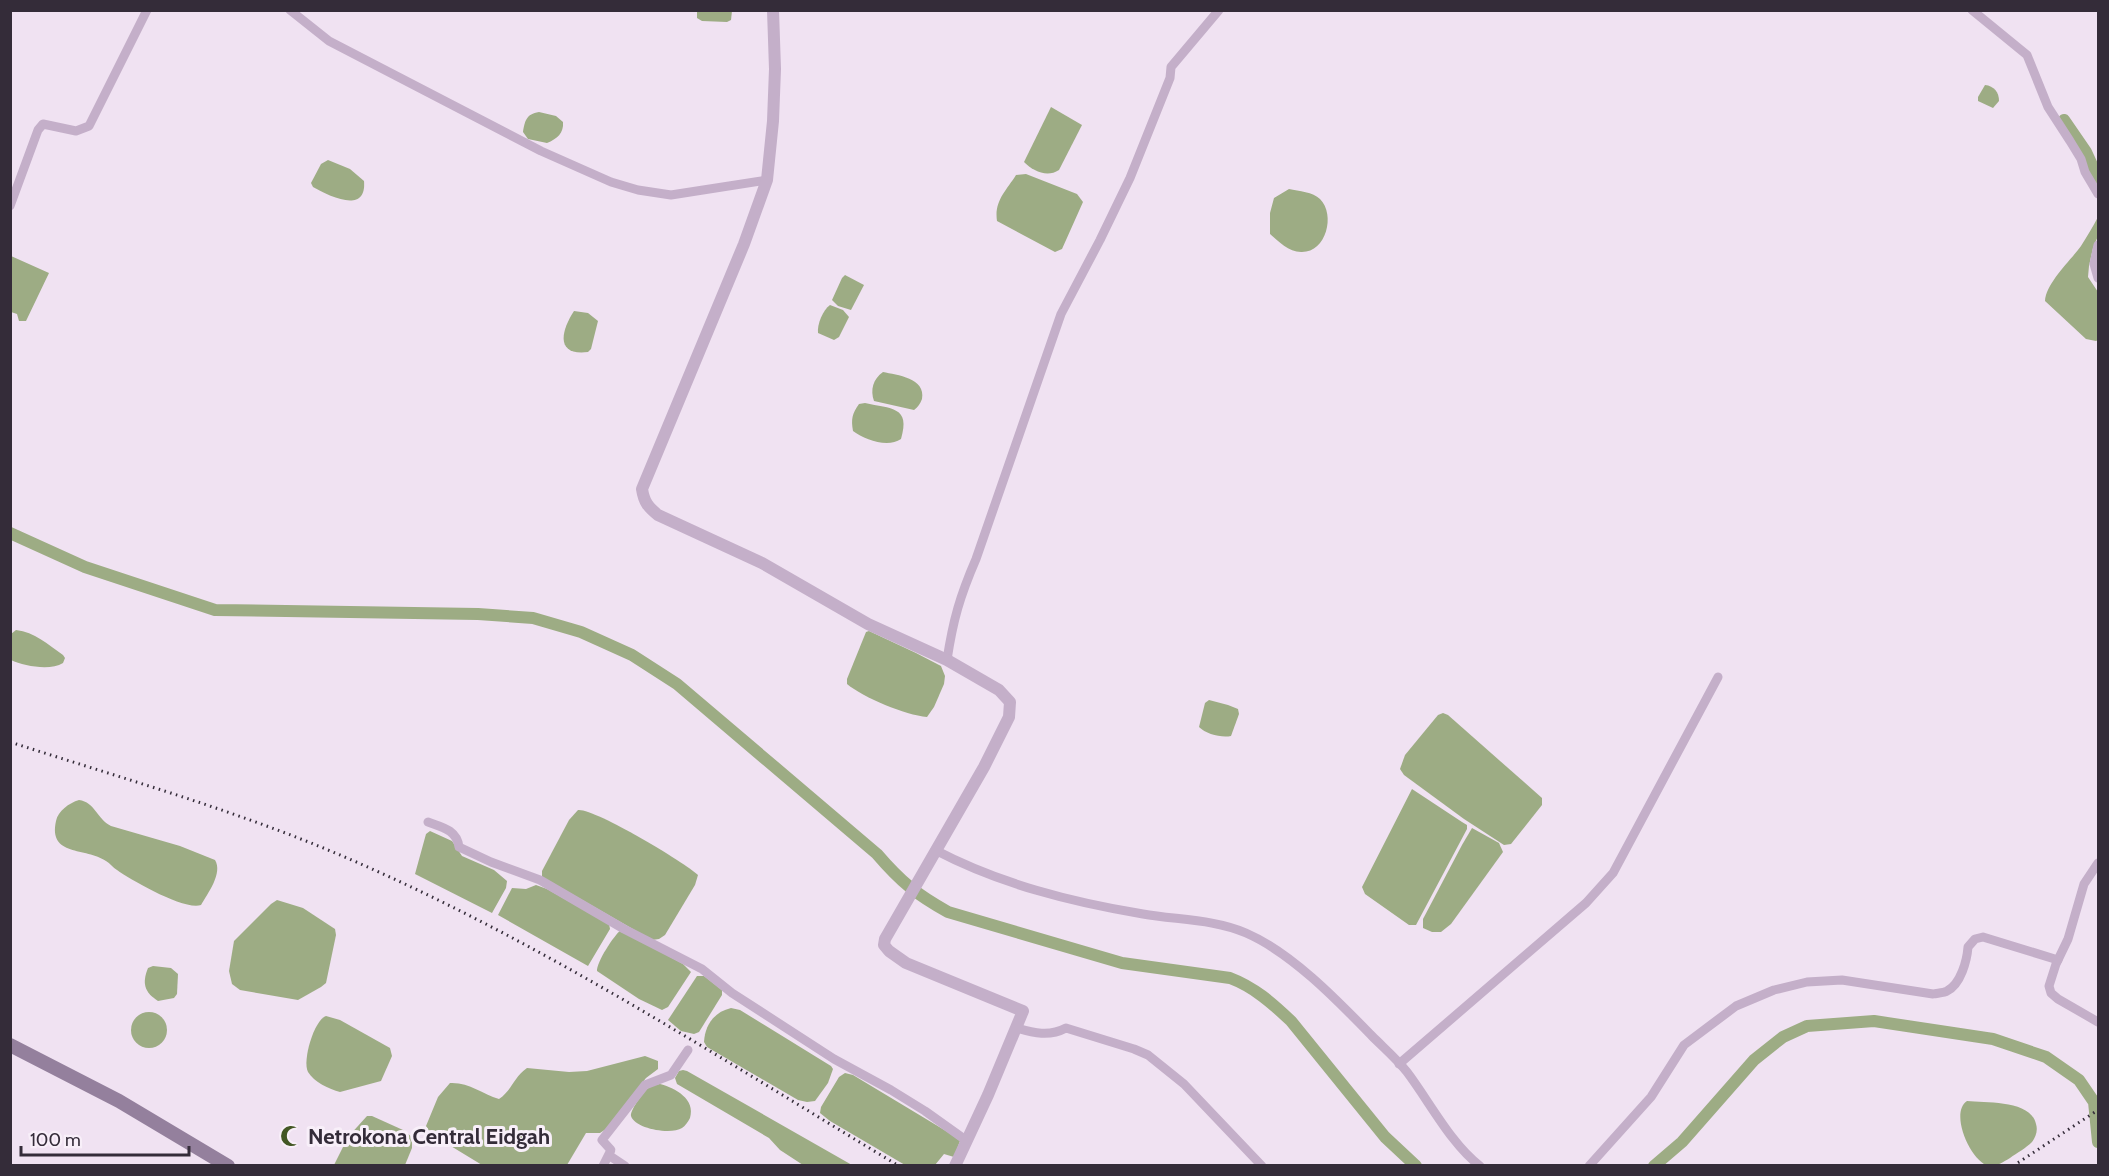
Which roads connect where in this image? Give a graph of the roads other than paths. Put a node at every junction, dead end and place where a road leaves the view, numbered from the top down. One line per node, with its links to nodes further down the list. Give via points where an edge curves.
1 (147, 10): 8 (street, via 89,126 76,131 43,124 38,130)
2 (290, 10): 6 (street, via 338,46 541,151 611,182 671,195)
3 (772, 10): 6 (street, via 774,111)
4 (1219, 10): 11 (street, via 1171,67 1130,178 1061,314 960,596)
5 (1972, 10): 7 (street, via 2027,55 2048,107)
6 (767, 180): 11 (street, via 642,489 644,501 658,515 762,563 868,624)
7 (2098, 194)
8 (10, 206)
9 (2098, 246): 10 (street, via 2094,264)
10 (2098, 278)
11 (947, 660): 14 (street, via 999,690 1010,702 1010,710 984,767)
12 (1718, 677): 21 (street, via 1613,873 1586,903)
13 (428, 822): 22 (street, via 452,832 464,850 540,880 702,969 732,993 834,1059 925,1110)
14 (933, 854): 18 (street, via 890,929 885,945 906,963 1021,1009); 21 (street, via 1032,890 1145,914 1196,920 1245,933 1272,948 1330,995)
15 (2098, 863): 16 (street, via 2084,884)
16 (2058, 960): 17 (street, via 2049,986 2051,993); 30 (street, via 1983,937 1968,947 1956,984 1947,991 1933,994 1842,980 1807,982 1736,1006 1684,1045 1651,1097)
17 (2098, 1022)
18 (1017, 1028): 22 (street); 28 (street, via 1036,1034 1055,1034 1066,1028 1148,1055 1184,1084)
19 (10, 1045): 24 (main road, via 119,1101)
20 (688, 1050): 23 (street, via 671,1075 645,1085 602,1140 612,1150)
21 (1399, 1064): 29 (street)
22 (967, 1141): 27 (street)
23 (610, 1156): 25 (street); 26 (street)
24 (228, 1166)
25 (603, 1166)
26 (625, 1166)
27 (955, 1166)
28 (1262, 1166)
29 (1480, 1166)
30 (1588, 1166)

